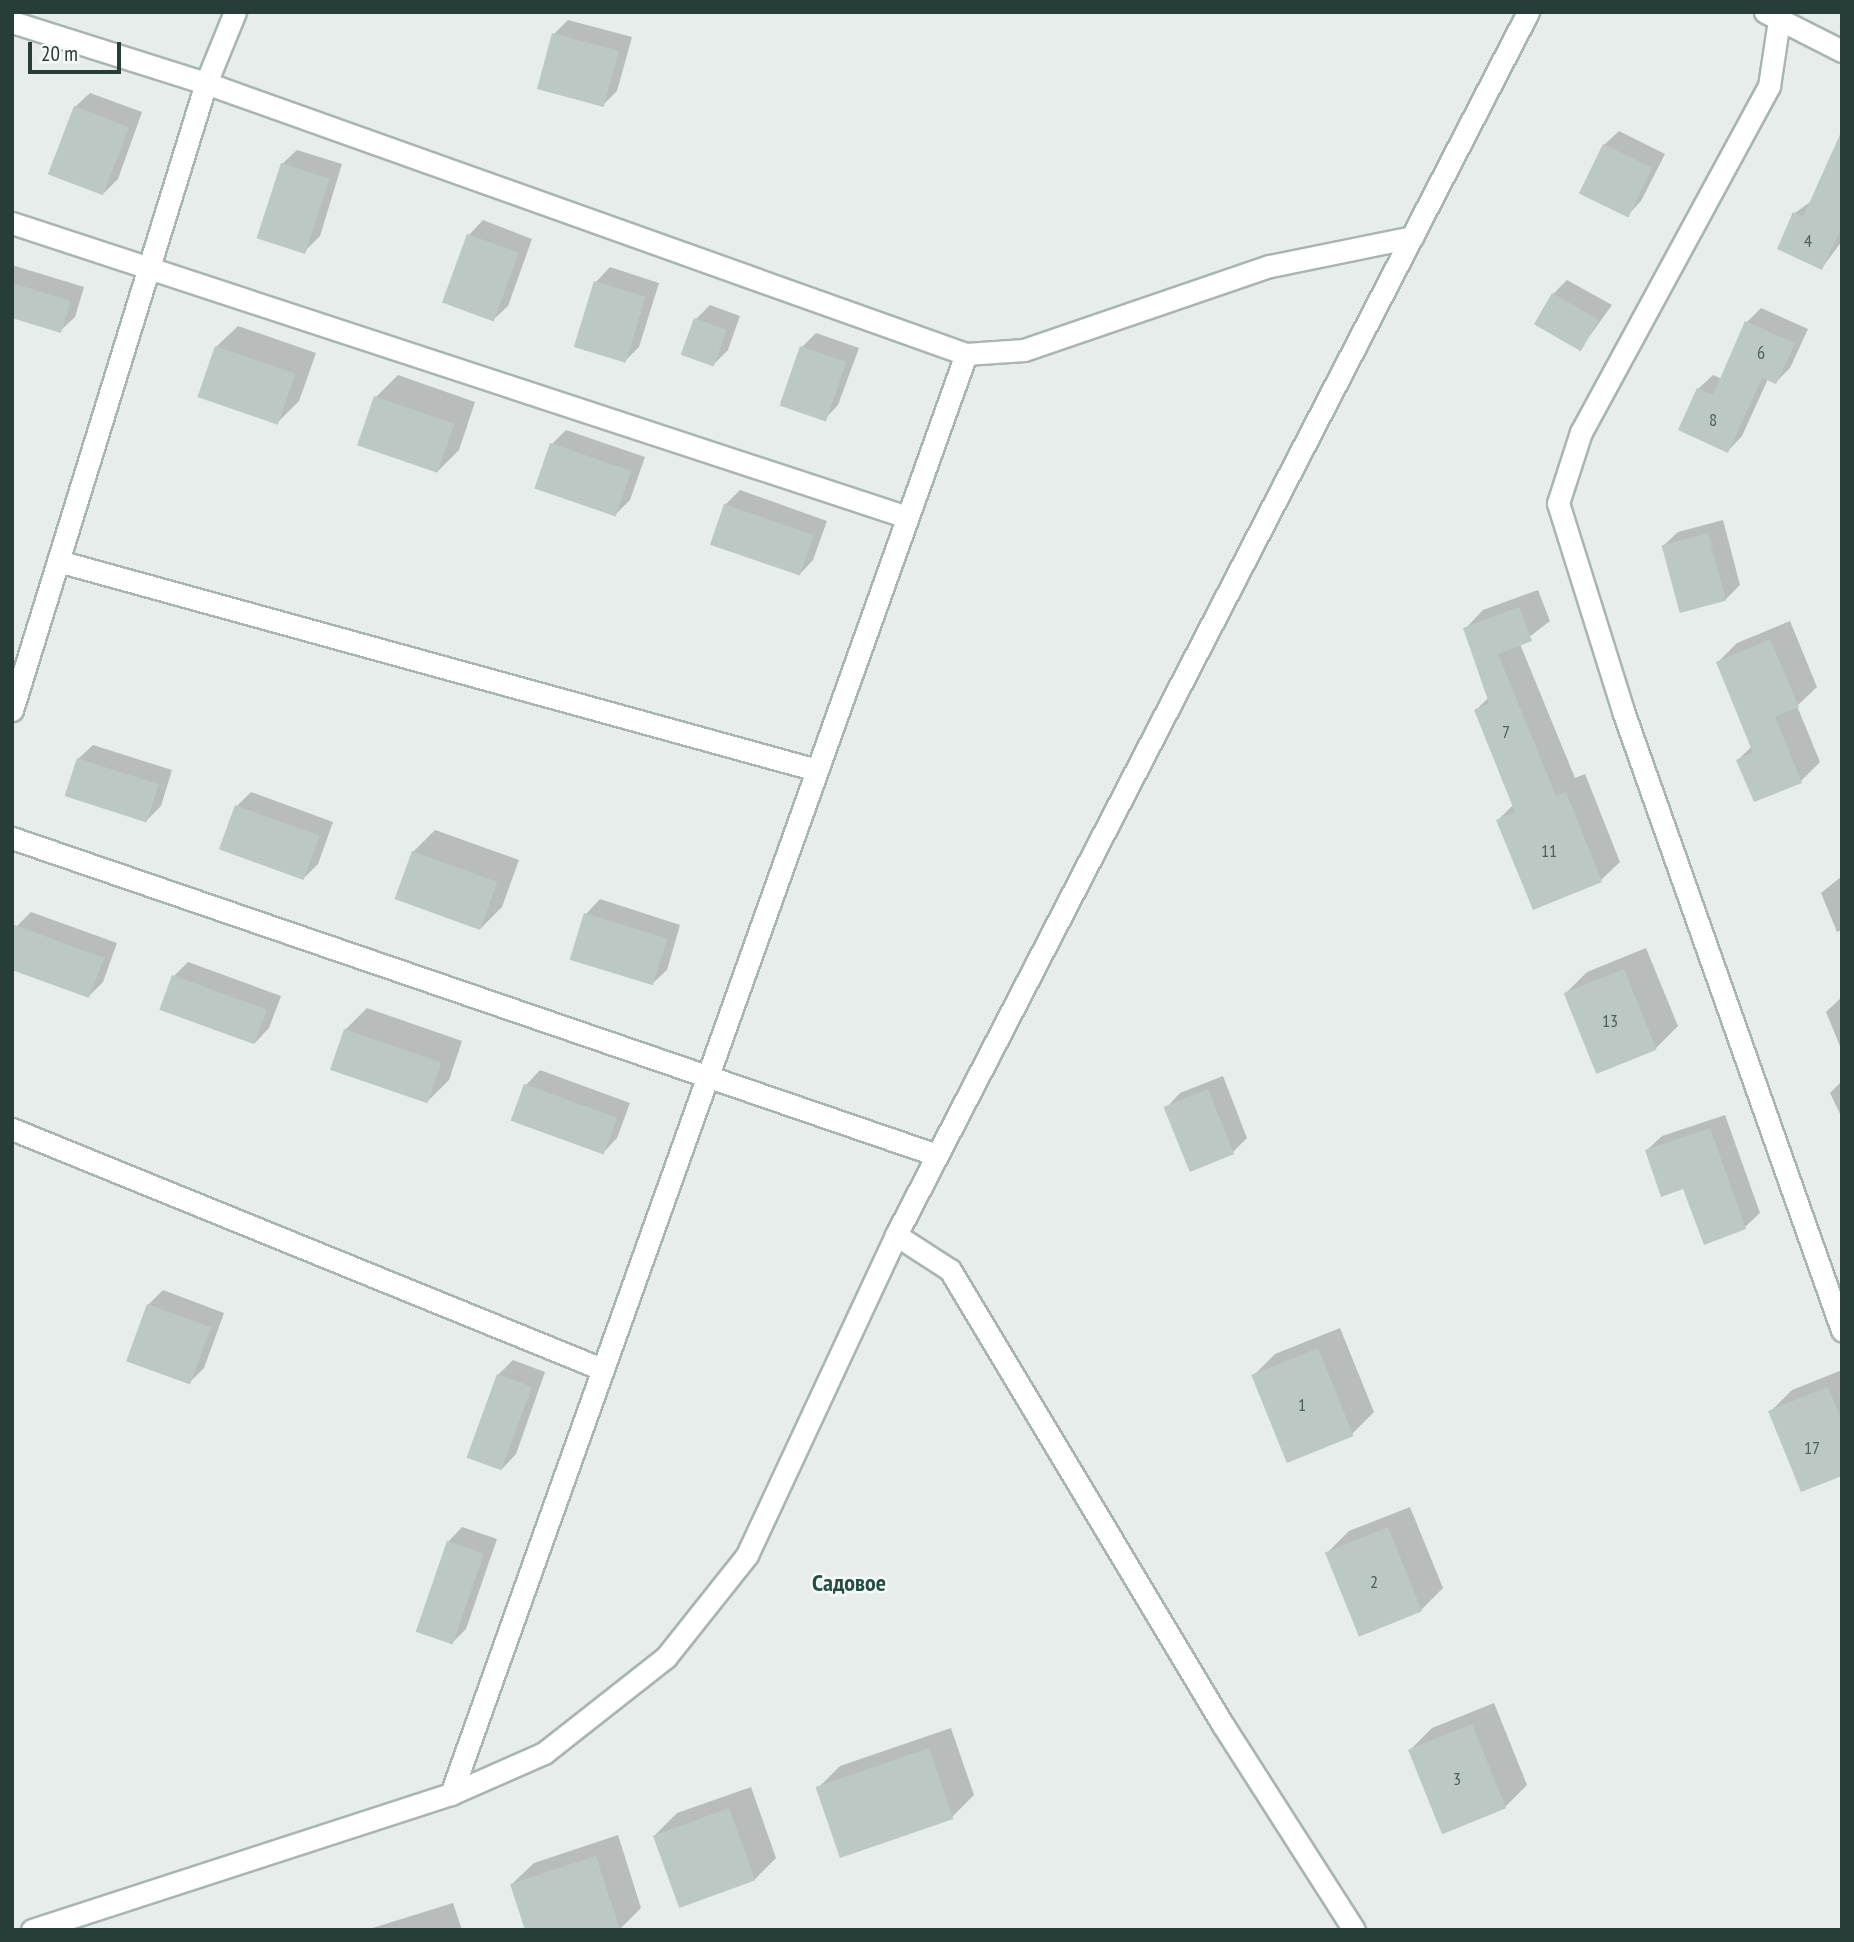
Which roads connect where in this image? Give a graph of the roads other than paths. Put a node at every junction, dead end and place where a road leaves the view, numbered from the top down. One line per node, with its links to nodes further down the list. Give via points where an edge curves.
1 (236, 12): 6 (street)
2 (1528, 12): 8 (street)
3 (1772, 16): 5 (street); 20 (street, via 1769,86 1581,432 1558,503 1623,711)
4 (12, 22): 6 (street)
5 (1842, 51)
6 (205, 83): 9 (street); 10 (street)
7 (12, 223): 9 (street)
8 (1412, 237): 10 (street, via 1270,266 1024,350); 18 (street)
9 (148, 265): 11 (street); 12 (street)
10 (966, 354): 11 (street)
11 (907, 517): 14 (street)
12 (58, 561): 13 (street); 14 (street)
13 (12, 710)
14 (817, 771): 16 (street)
15 (12, 838): 16 (street)
16 (708, 1073): 18 (street); 21 (street)
17 (12, 1129): 21 (street)
18 (937, 1155): 19 (street)
19 (896, 1235): 22 (street, via 747,1555 666,1657 544,1753); 24 (street, via 950,1270 1223,1725)
20 (1842, 1330)
21 (603, 1369): 22 (street)
22 (451, 1794): 23 (street)
23 (32, 1930)
24 (1354, 1930)

